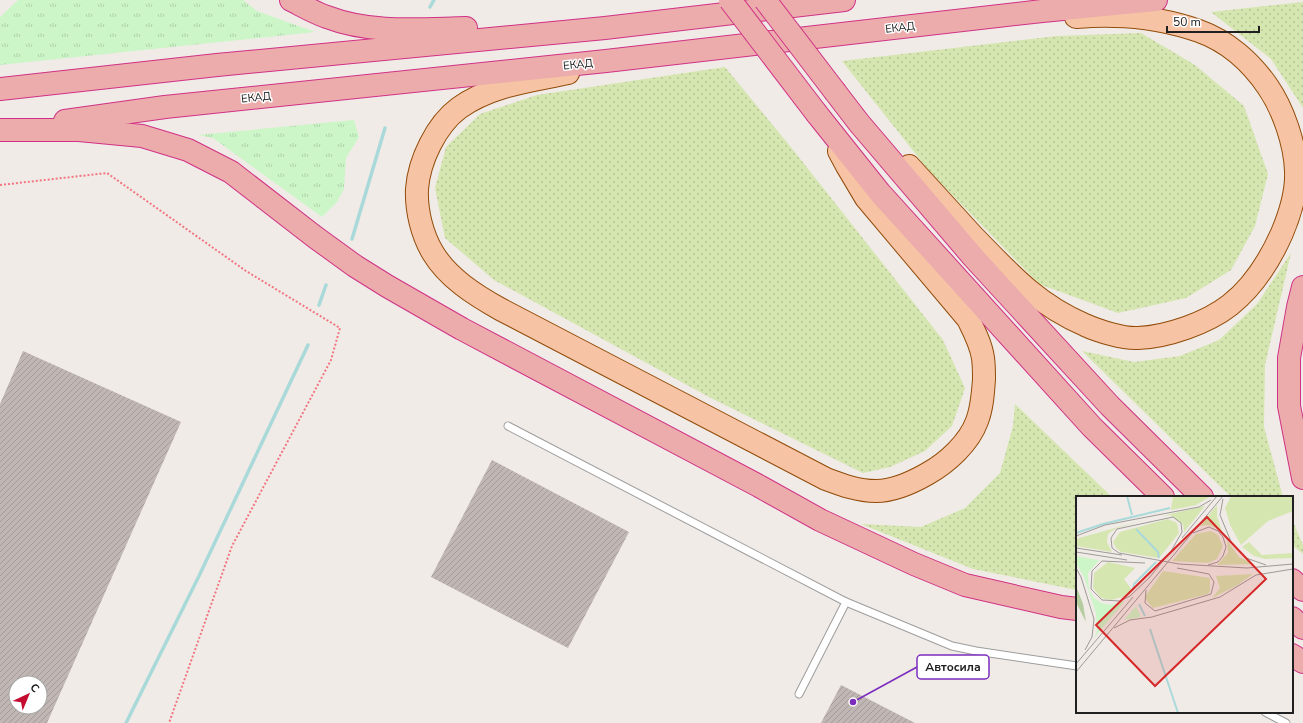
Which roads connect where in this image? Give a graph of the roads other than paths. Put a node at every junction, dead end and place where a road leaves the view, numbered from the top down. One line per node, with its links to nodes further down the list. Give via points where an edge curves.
1 (291, 0): 7 (highway, via 328,18 380,29 554,26)
2 (730, 0): 12 (highway, bridge)
3 (765, 0): 10 (highway, bridge)
4 (844, 0): 7 (highway)
5 (1156, 0): 6 (highway, ЕКАД)
6 (1042, 11): 8 (highway, ЕКАД); 10 (main road, via 1073,17 1117,16 1148,19 1200,32 1223,43 1242,57 1260,76 1276,100 1286,123 1292,147 1296,171 1294,196 1276,246 1260,273 1229,305 1206,319 1179,330 1137,339 1109,334 1063,315 1022,286 887,142)
7 (605, 28): 9 (highway, via 217,65)
8 (606, 61): 11 (highway, ЕКАД, via 164,106); 12 (main road, via 593,68 515,83 497,89 460,108 447,119 437,132 424,161 417,189 421,224 433,253 456,279 500,309 826,479 848,488 877,491 915,481 940,466 970,434 981,408 983,358 968,318 866,198)
9 (0, 89)
10 (859, 123): 17 (highway, via 969,253 1110,406)
11 (0, 130): 21 (highway, via 78,130 142,136 188,150 231,172 315,237 387,286 462,330 820,520 965,585)
12 (830, 132): 16 (highway, via 880,193 1086,422)
13 (1303, 287): 15 (highway, via 1289,358 1289,406)
14 (508, 426): 20 (lane)
15 (1303, 478)
16 (1162, 496)
17 (1201, 496)
18 (1293, 581): 19 (highway)
19 (1303, 590)
20 (846, 602): 26 (lane, via 952,646); 27 (lane)
21 (1076, 609)
22 (1293, 619): 23 (highway)
23 (1303, 628)
24 (1293, 656): 25 (highway)
25 (1303, 662)
26 (1076, 666)
27 (799, 694)
28 (1267, 713): 29 (lane)
29 (1286, 723)

